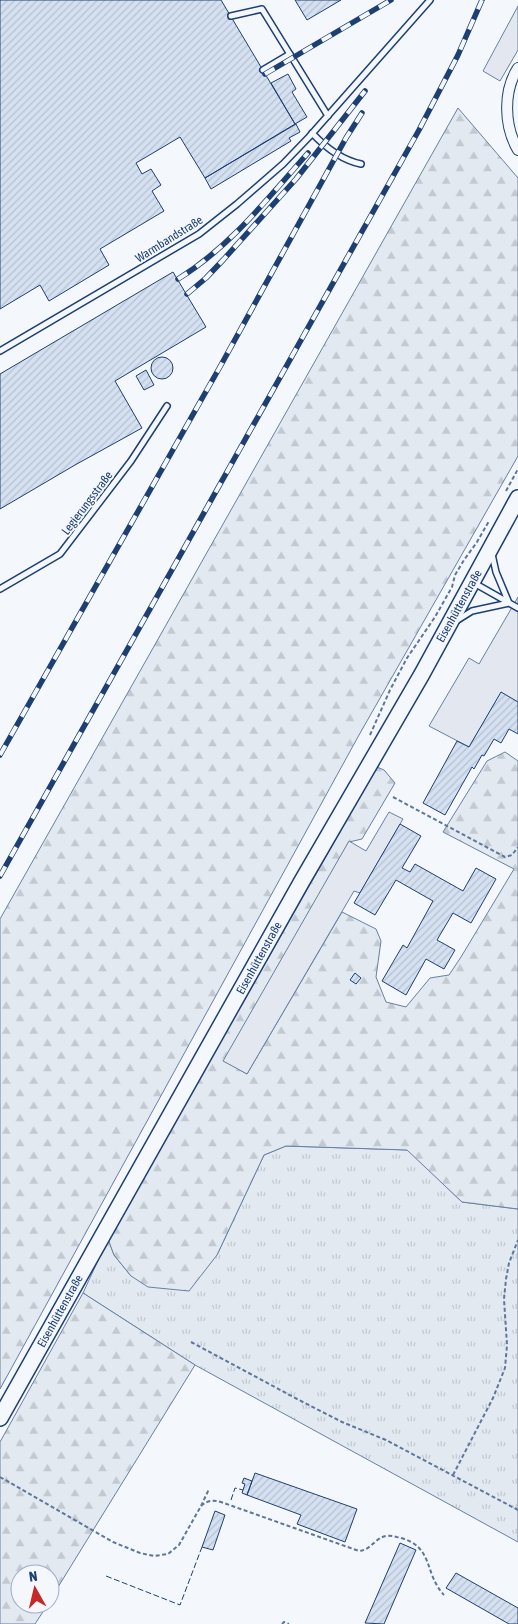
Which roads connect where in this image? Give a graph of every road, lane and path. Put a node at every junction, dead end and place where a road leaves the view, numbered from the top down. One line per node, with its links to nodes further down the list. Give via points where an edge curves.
1 (430, 0): 6 (lane, Warmbandstraße)
2 (231, 16): 3 (lane, via 262,9)
3 (290, 54): 5 (lane); 6 (lane)
4 (518, 68): 8 (street, via 507,99 510,133)
5 (263, 70)
6 (328, 116): 7 (lane, Warmbandstraße)
7 (312, 133): 9 (lane, via 337,155); 10 (lane, Warmbandstraße, via 283,164 199,234)
8 (518, 150)
9 (360, 164)
10 (0, 351)
11 (167, 406): 15 (lane, Legierungsstraße, via 131,462 60,554)
12 (518, 498): 13 (street, Eisenhüttenstraße)
13 (492, 545): 14 (street, Eisenhüttenstraße); 16 (lane, via 492,560)
14 (471, 582): 16 (lane); 18 (street, Eisenhüttenstraße)
15 (0, 589)
16 (509, 603): 17 (lane); 18 (lane, via 472,611)
17 (518, 608)
18 (447, 627): 23 (street, Eisenhüttenstraße)
19 (393, 797): 20 (path, via 506,857)
20 (518, 847)
21 (518, 1240): 24 (path, via 506,1279 504,1299 508,1345 505,1368)
22 (191, 1342): 24 (path, via 342,1422 386,1440)
23 (0, 1418)
24 (453, 1475): 28 (path)
25 (0, 1476): 27 (path, via 113,1542 147,1555 161,1556 174,1550)
26 (208, 1489): 27 (path)
27 (201, 1506): 29 (path, via 213,1500 221,1502 359,1550 367,1549 387,1536 412,1542 422,1550 434,1582)
28 (518, 1510)
29 (444, 1595)
30 (282, 1624): 31 (path)
31 (290, 1624)

